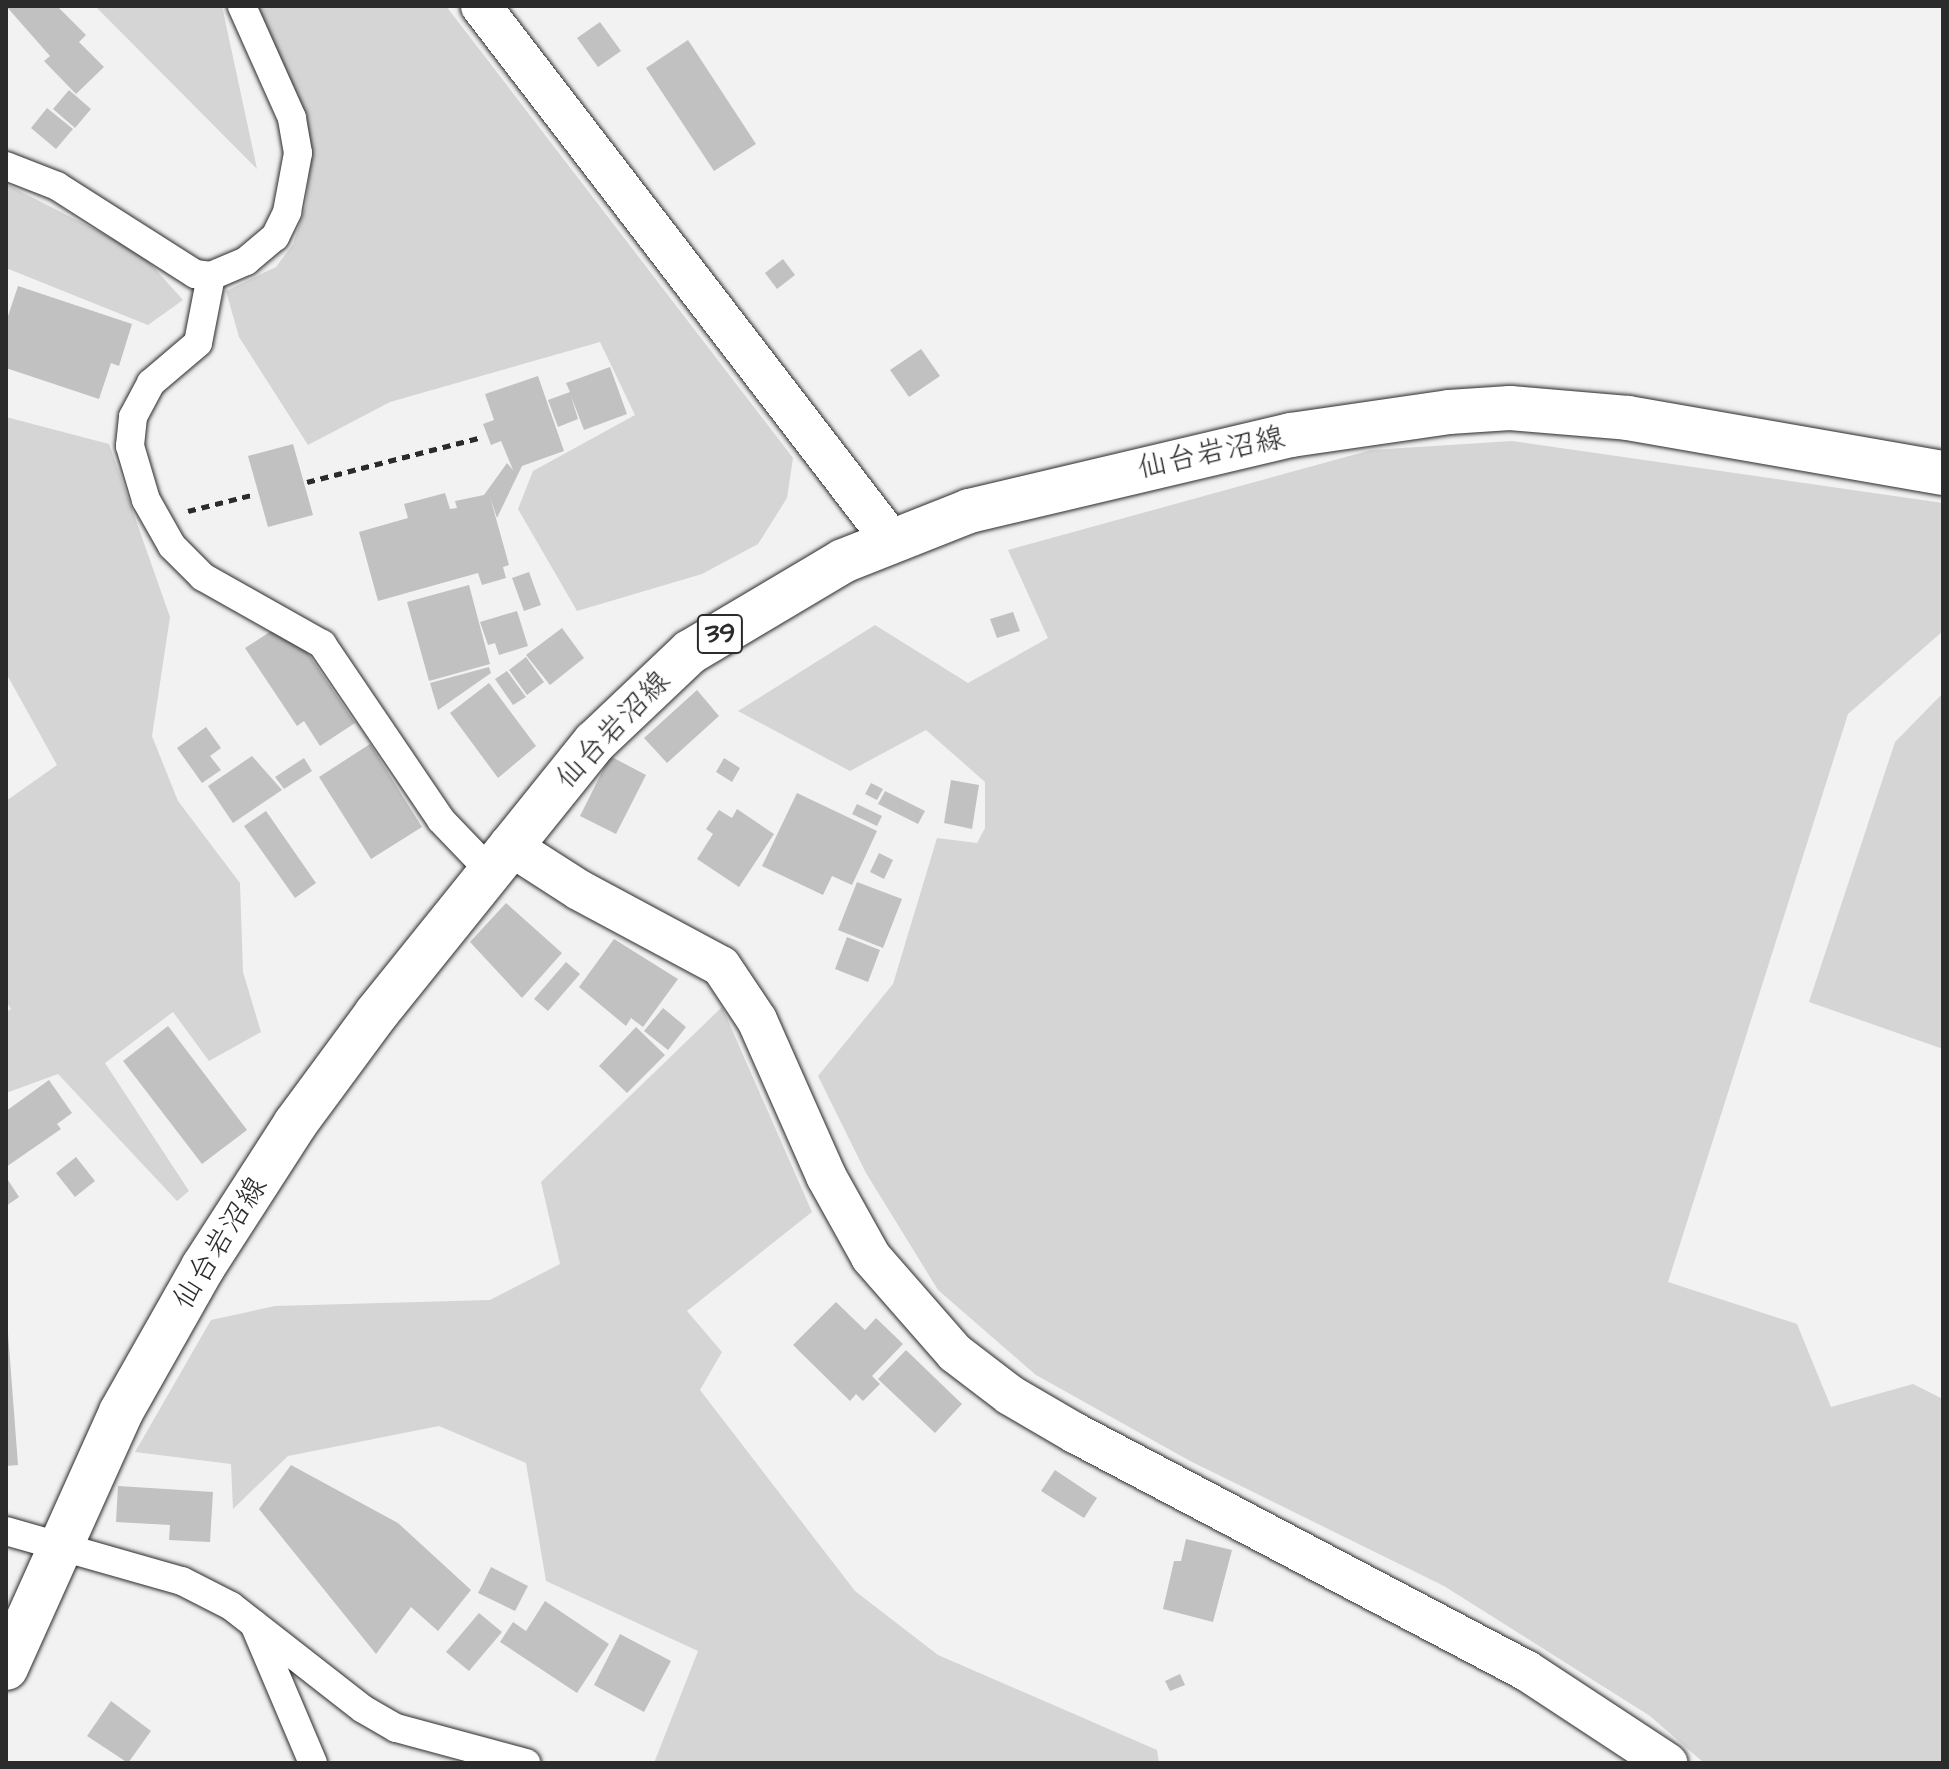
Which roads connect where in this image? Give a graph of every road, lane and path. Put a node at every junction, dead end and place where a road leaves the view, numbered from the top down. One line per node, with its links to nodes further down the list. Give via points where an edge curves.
1 (242, 6): 4 (street, via 292,118 298,153 287,212 275,237 246,261)
2 (481, 6): 10 (street)
3 (6, 166): 4 (street, via 57,186 177,265)
4 (211, 276): 9 (street, via 198,343 151,383 133,417 130,446 136,473)
5 (478, 438): 7 (path)
6 (1943, 473): 10 (main road, 仙台岩沼線 / 39, via 1628,418 1510,408 1291,435 969,511)
7 (307, 482)
8 (255, 494): 9 (path)
9 (156, 519): 11 (street, via 172,546 203,577 322,644 441,820)
10 (891, 540): 11 (main road, 仙台岩沼線 / 39, via 843,561 690,652 595,742)
11 (499, 858): 13 (main road, 仙台岩沼線 / 39, via 295,1124 203,1267 121,1412); 18 (street, via 579,890 721,966 757,1020 826,1176 871,1257 955,1353 1010,1395 1075,1433 1527,1671)
12 (6, 1531): 13 (street)
13 (60, 1543): 14 (street, via 182,1581); 15 (main road, 仙台岩沼線 / 39)
14 (254, 1624): 16 (street); 17 (street, via 363,1709 396,1728)
15 (6, 1668)
16 (313, 1763)
17 (526, 1763)
18 (1667, 1763)

